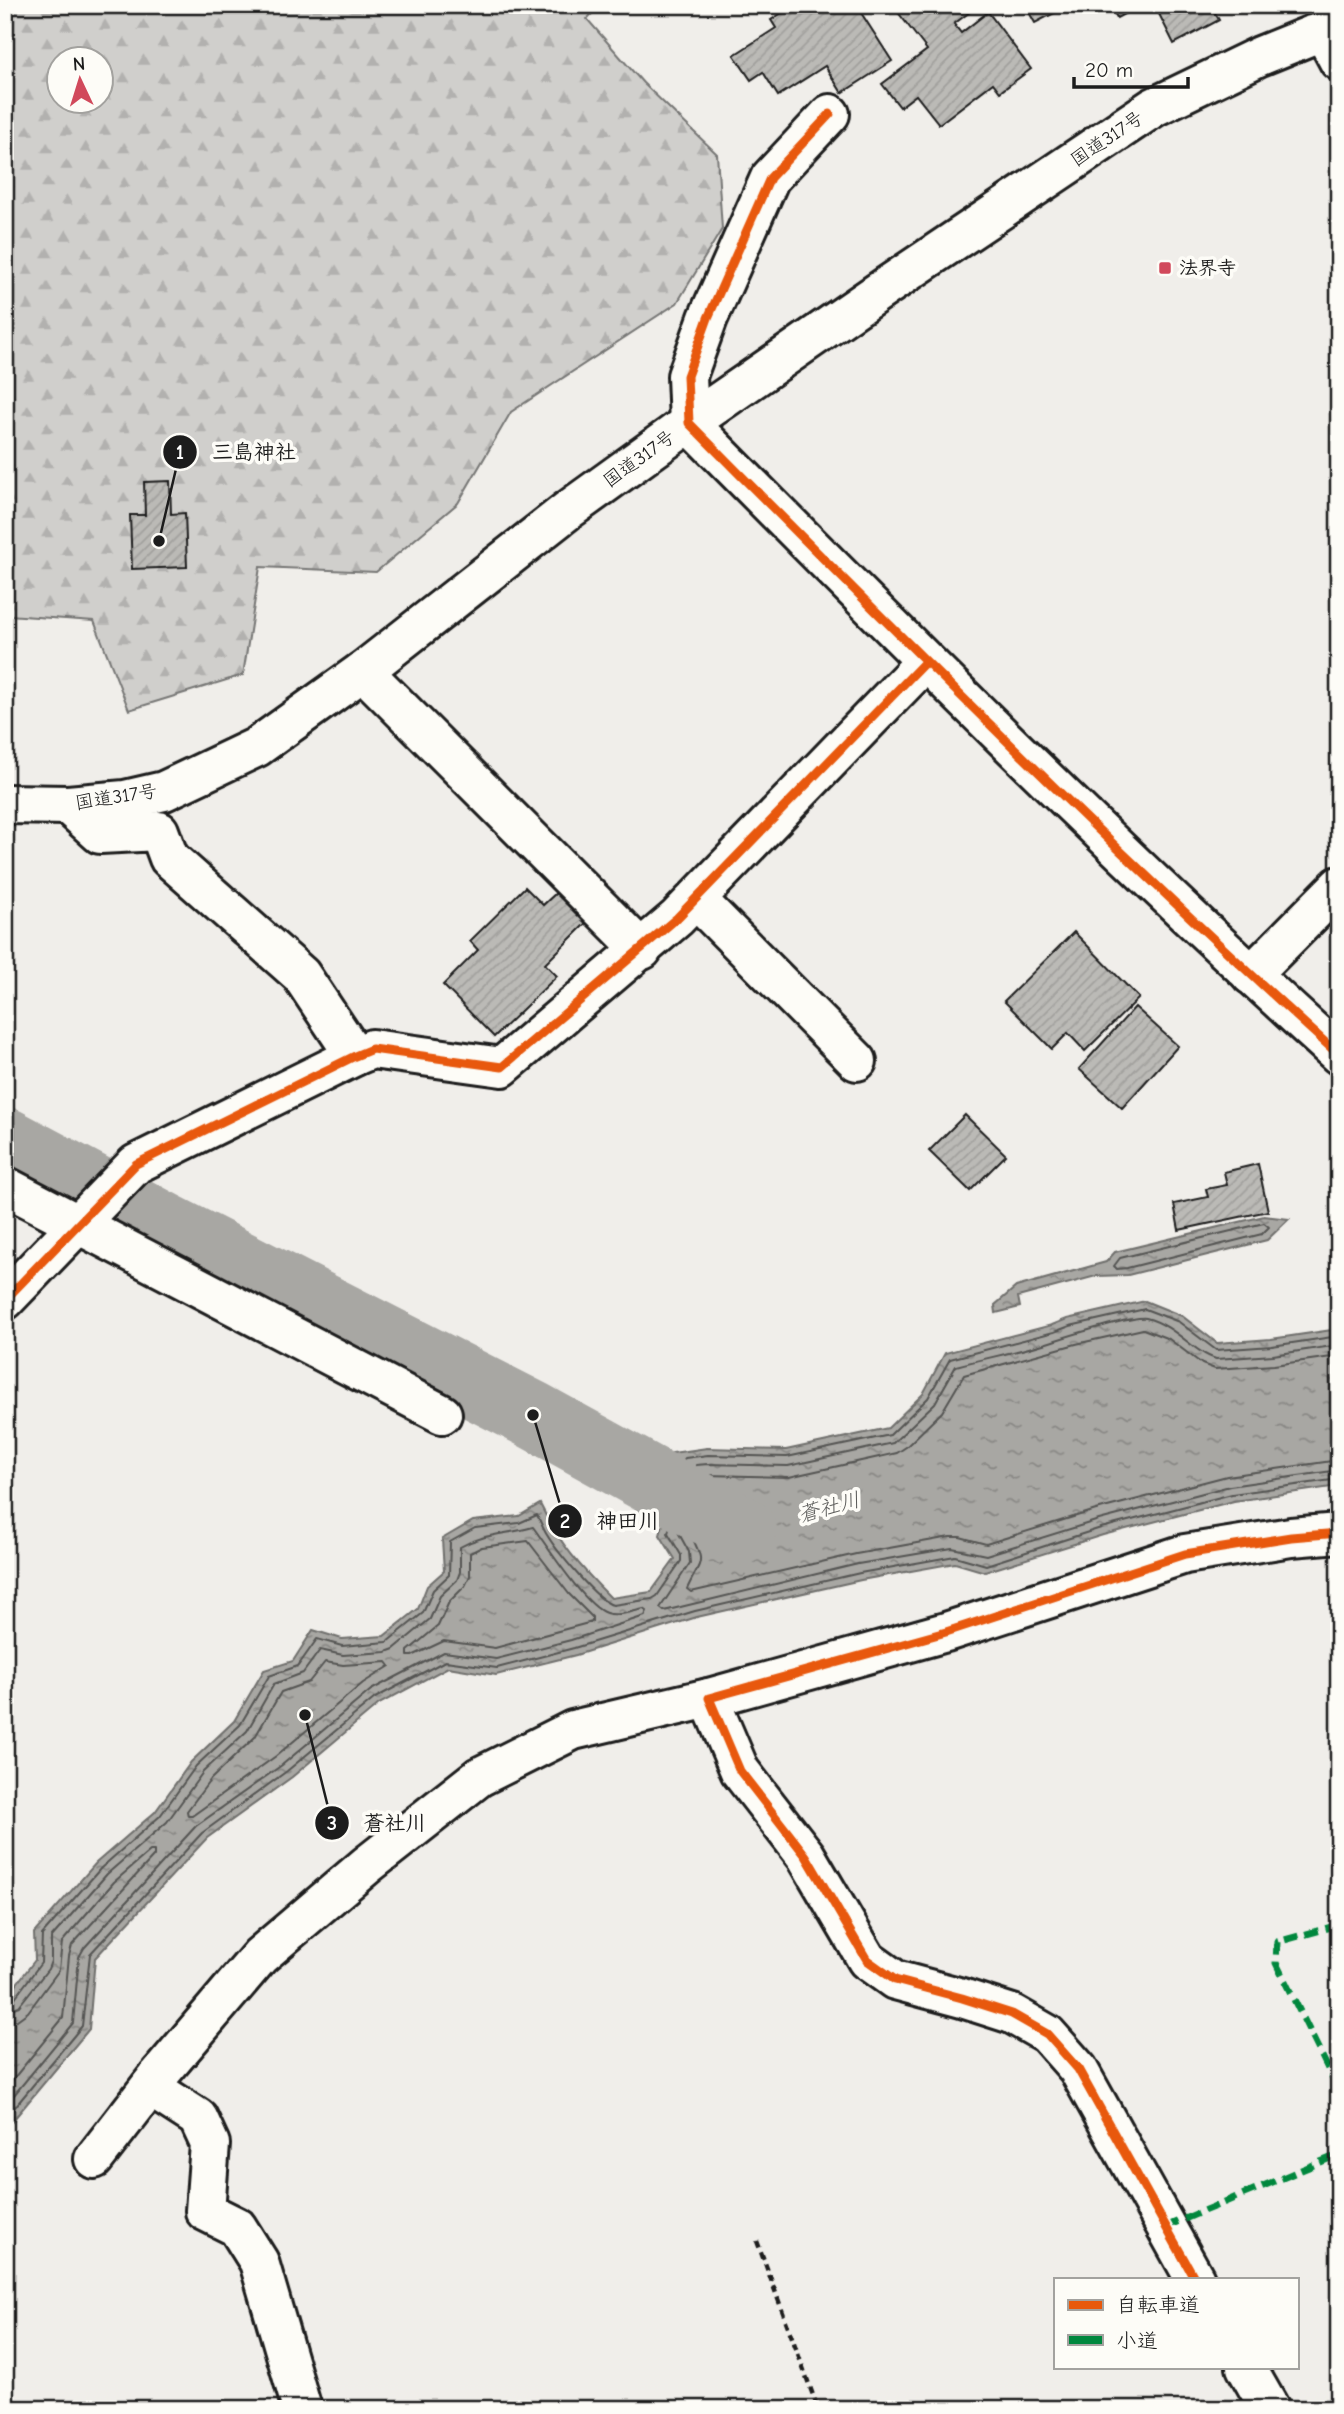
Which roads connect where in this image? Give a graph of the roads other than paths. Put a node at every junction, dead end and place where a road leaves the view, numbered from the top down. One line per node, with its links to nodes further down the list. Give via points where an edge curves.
1 (1334, 40): 3 (main road, 国道317号, via 1312,35 1154,107)
2 (830, 114): 3 (main road, via 769,177 687,376)
3 (689, 423): 4 (main road); 5 (main road, 国道317号, via 567,511)
4 (925, 662): 9 (main road); 11 (main road)
5 (363, 671): 7 (main road, 国道317号, via 257,747 164,791); 10 (main road)
6 (5, 804): 7 (main road, 国道317号)
7 (68, 805): 13 (main road, via 100,834 159,831 169,858 301,975)
8 (1339, 886): 11 (main road)
9 (696, 898): 10 (main road); 14 (main road)
10 (642, 950): 13 (main road, via 502,1067 372,1049)
11 (1251, 975): 12 (main road)
12 (1339, 1055)
13 (355, 1056): 16 (main road, via 136,1164)
14 (857, 1061)
15 (5, 1186): 16 (main road)
16 (80, 1223): 17 (main road); 18 (main road)
17 (5, 1300)
18 (442, 1414)
19 (1339, 1533): 20 (main road, via 1185,1554 946,1632)
20 (709, 1698): 21 (main road, via 573,1730 479,1777 260,1956); 23 (main road, via 740,1771 806,1856 867,1960 895,1980 1012,2014 1047,2034 1078,2069)
21 (150, 2087): 22 (main road); 25 (main road, via 198,2118 209,2144 205,2211 237,2227 259,2262)
22 (94, 2160)
23 (1194, 2278)
24 (1247, 2368): 26 (main road)
25 (302, 2409)
26 (1270, 2409)

